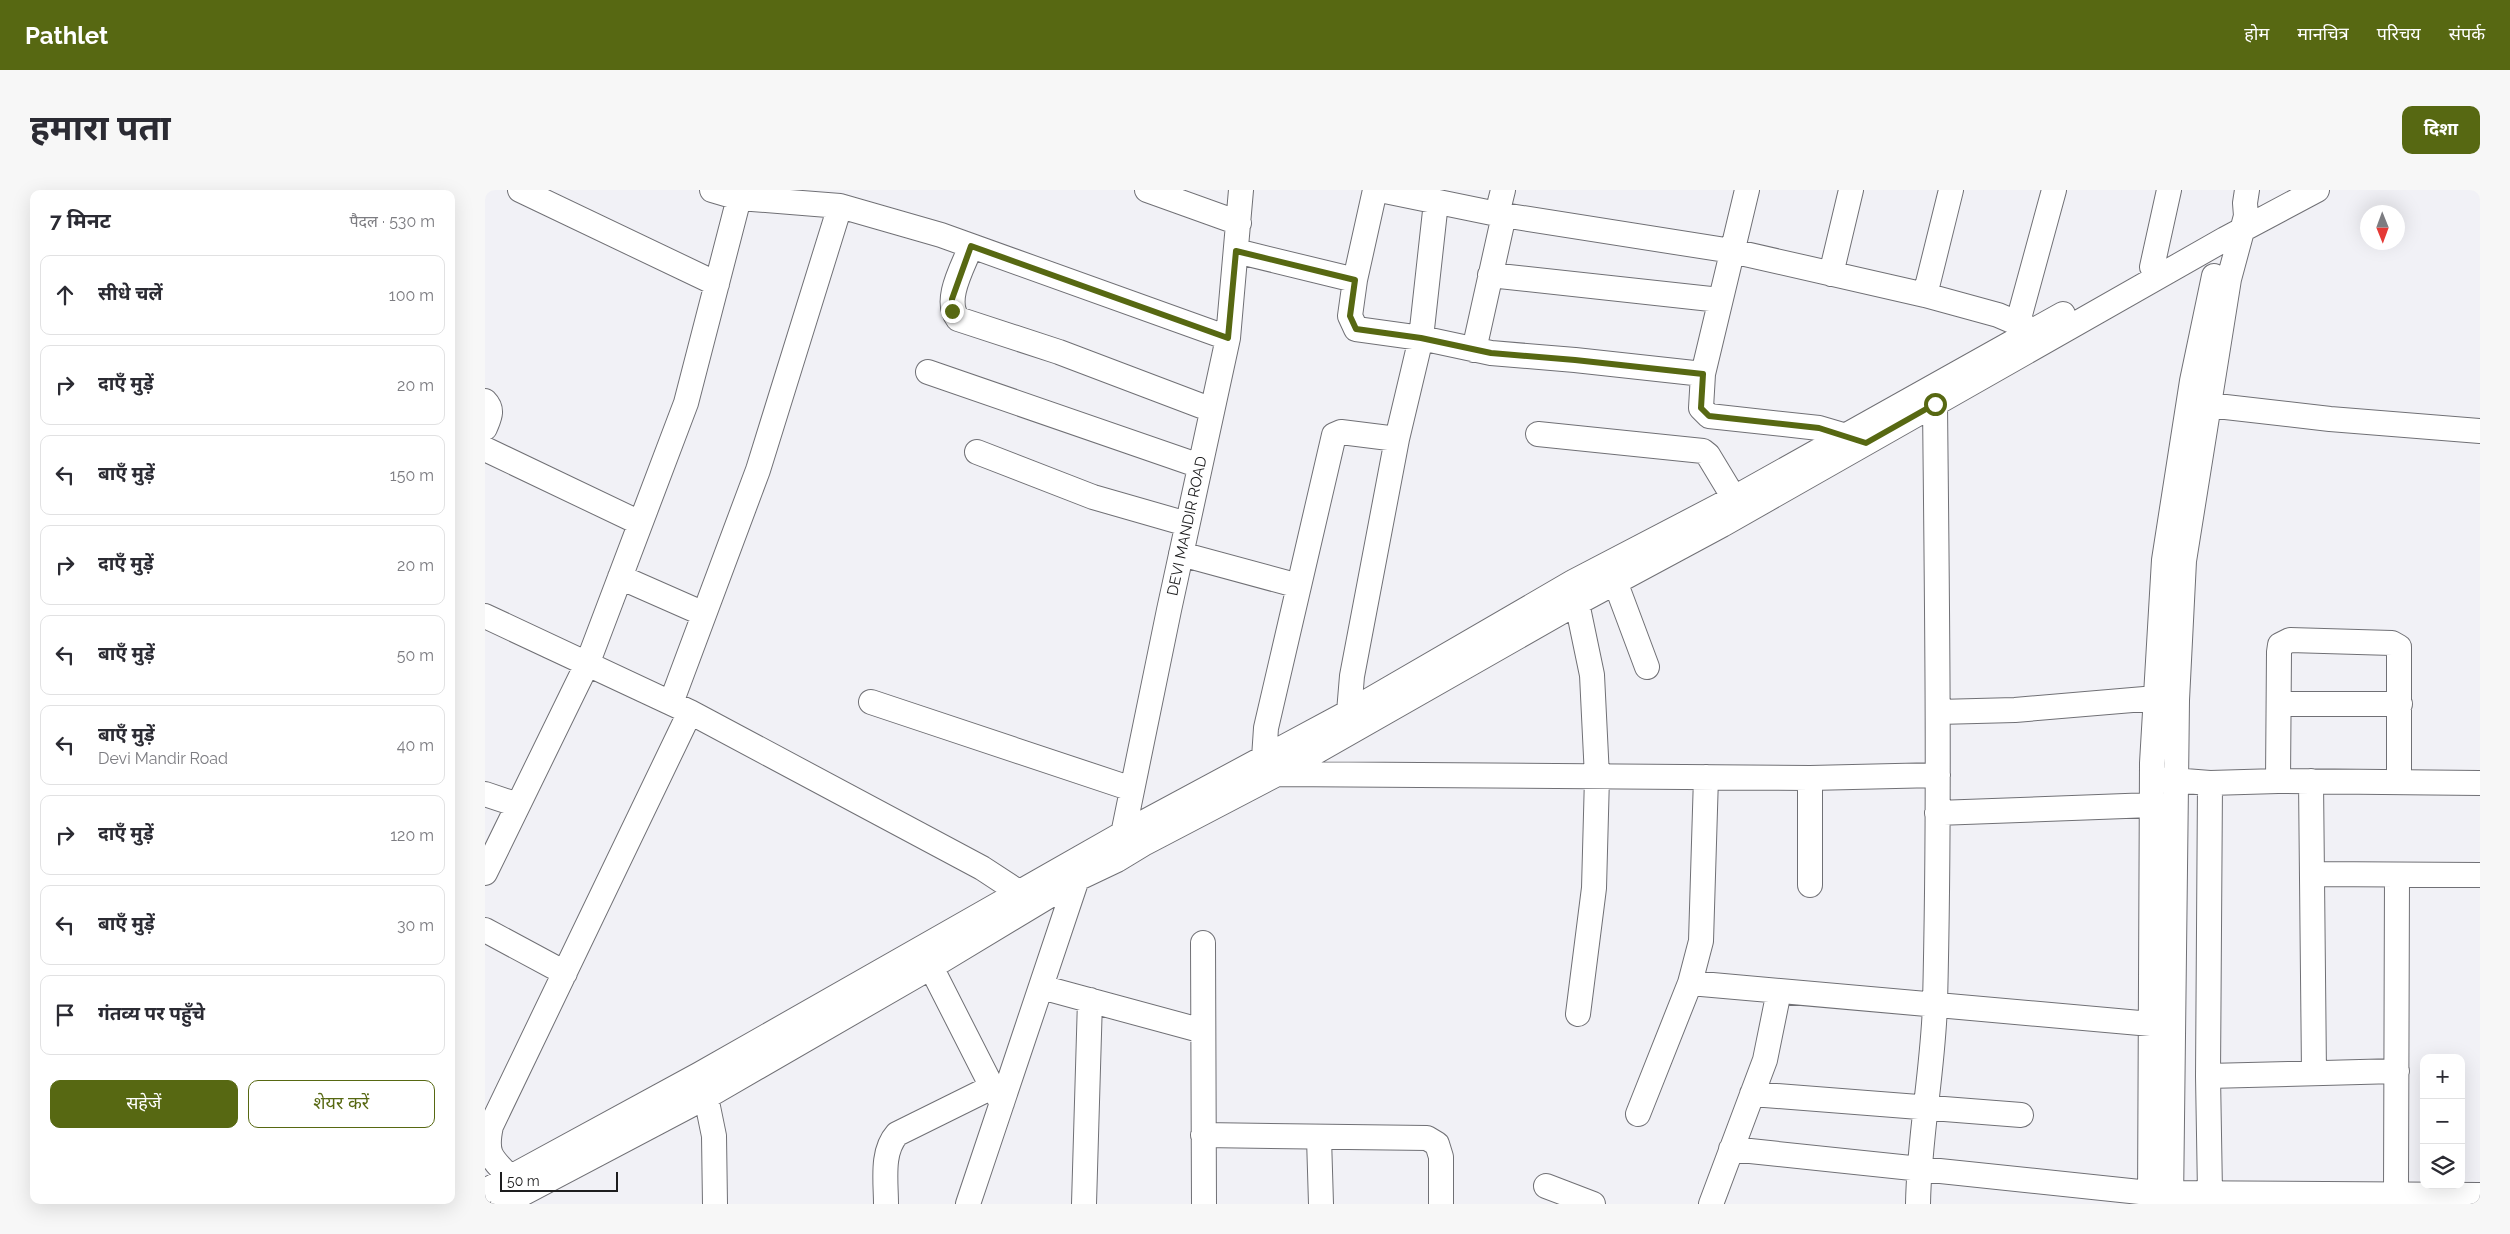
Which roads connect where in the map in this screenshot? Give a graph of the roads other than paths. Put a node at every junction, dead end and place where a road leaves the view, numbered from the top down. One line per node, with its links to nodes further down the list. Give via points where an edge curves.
1 (520, 190): 29 (street)
2 (712, 190): 16 (street)
3 (1147, 190): 21 (street)
4 (1241, 190): 21 (street, DEVI MANDIR ROAD)
5 (1375, 190): 28 (street)
6 (1380, 190): 15 (street)
7 (1503, 190): 19 (street)
8 (1747, 190): 24 (street)
9 (1851, 190): 26 (street)
10 (1951, 190): 30 (street)
11 (2054, 190): 32 (street)
12 (2169, 190): 25 (street)
13 (2293, 190): 20 (street)
14 (2317, 190): 20 (street)
15 (1404, 192): 18 (street)
16 (739, 198): 17 (street); 29 (street)
17 (833, 201): 22 (street); 58 (street, via 758,470)
18 (1436, 202): 19 (street); 34 (street)
19 (1500, 214): 24 (street); 27 (street)
20 (2239, 217): 25 (street); 39 (street); 40 (street); 62 (street, via 2213,280 2192,381 2164,560)
21 (1239, 223): 23 (street, DEVI MANDIR ROAD)
22 (971, 246): 33 (street); 41 (street, via 952,299 952,311 958,319 1059,352)
23 (1236, 251): 28 (street); 33 (street, DEVI MANDIR ROAD)
24 (1732, 251): 26 (street); 31 (street)
25 (2151, 267): 32 (street)
26 (1831, 274): 30 (street)
27 (1490, 275): 31 (street); 35 (street)
28 (1355, 280): 34 (street, via 1350,316 1356,329)
29 (717, 284): 51 (street, via 686,403)
30 (1925, 295): 32 (street)
31 (1720, 300): 37 (street)
32 (2025, 326): 46 (street)
33 (1228, 338): 41 (street, DEVI MANDIR ROAD)
34 (1421, 338): 35 (street); 45 (street)
35 (1474, 350): 37 (street)
36 (928, 372): 49 (street)
37 (1703, 374): 46 (street, via 1701,408 1709,416 1819,428)
38 (485, 401): 42 (street, via 491,414)
39 (1935, 404): 46 (street); 68 (street)
40 (2208, 405): 43 (street); 75 (street, via 2184,560)
41 (1212, 410): 49 (street, DEVI MANDIR ROAD)
42 (485, 428)
43 (2480, 431)
44 (1538, 434): 50 (street, via 1703,451)
45 (1397, 439): 56 (street, via 1341,432 1334,435); 67 (street, via 1352,676)
46 (1856, 439): 50 (street); 54 (street, via 1722,525)
47 (485, 450): 51 (street)
48 (977, 452): 52 (street, via 1093,497)
49 (1200, 466): 52 (street, DEVI MANDIR ROAD)
50 (1734, 498): 54 (street)
51 (641, 523): 55 (street)
52 (1187, 524): 53 (street, DEVI MANDIR ROAD)
53 (1181, 554): 56 (street); 81 (street, DEVI MANDIR ROAD)
54 (1612, 573): 57 (street); 61 (street); 67 (street)
55 (620, 577): 58 (street); 60 (street)
56 (1299, 586): 69 (street, via 1266,728)
57 (1577, 603): 69 (street); 71 (street, via 1592,675)
58 (704, 614): 66 (street)
59 (485, 616): 60 (street)
60 (588, 662): 66 (street); 83 (street)
61 (1647, 667)
62 (2156, 698): 68 (street, via 2015,710); 74 (street)
63 (871, 702): 81 (street)
64 (2279, 704): 65 (street); 65 (street, via 2280,645 2290,640 2397,644 2401,656); 76 (street)
65 (2400, 704): 78 (street)
66 (681, 707): 95 (street, via 982,868); 99 (street)
67 (1349, 712): 69 (street)
68 (1938, 712): 70 (street)
69 (1270, 766): 71 (street); 86 (street); 88 (street)
70 (1939, 775): 73 (street); 85 (street)
71 (1597, 777): 72 (street); 105 (street, via 1594,888)
72 (1705, 777): 73 (street); 100 (street, via 1701,940)
73 (1810, 778): 94 (street)
74 (2152, 779): 75 (street); 84 (street)
75 (2175, 780): 79 (street); 128 (street)
76 (2278, 781): 77 (street); 79 (street)
77 (2311, 781): 78 (street); 90 (street)
78 (2399, 782): 80 (street)
79 (2210, 783): 110 (street)
80 (2480, 783)
81 (1132, 789): 86 (street, DEVI MANDIR ROAD)
82 (485, 794): 83 (street)
83 (518, 805): 89 (street)
84 (2152, 805): 85 (street); 106 (street)
85 (1937, 813): 104 (street)
86 (1122, 834): 87 (street); 88 (street, DEVI MANDIR ROAD)
87 (1085, 857): 93 (street); 95 (street)
88 (1117, 860): 93 (street)
89 (485, 873)
90 (2312, 874): 91 (street); 109 (street)
91 (2397, 875): 92 (street); 108 (street)
92 (2480, 875)
93 (1077, 879): 98 (street); 101 (street)
94 (1810, 885)
95 (1020, 893): 121 (street)
96 (485, 930): 99 (street)
97 (1203, 942): 107 (street)
98 (931, 967): 112 (street); 113 (street)
99 (565, 973): 121 (street, via 491,1126 489,1156)
100 (1690, 983): 102 (street); 115 (street)
101 (1041, 987): 103 (street); 112 (street)
102 (1779, 991): 104 (street); 111 (street, via 1765,1060)
103 (1090, 1000): 107 (street); 133 (street)
104 (1935, 1006): 106 (street); 114 (street)
105 (1578, 1014)
106 (2151, 1024): 128 (street)
107 (1203, 1031): 117 (street)
108 (2397, 1072): 109 (street); 125 (street)
109 (2315, 1073): 110 (street)
110 (2208, 1076): 124 (street)
111 (1752, 1094): 114 (street); 119 (street)
112 (997, 1095): 131 (street, via 897,1134 890,1142 887,1156); 132 (street)
113 (706, 1097): 129 (street); 130 (street, via 714,1136)
114 (1926, 1107): 116 (street); 120 (street)
115 (1638, 1114)
116 (2021, 1116)
117 (1203, 1135): 118 (street); 134 (street)
118 (1319, 1138): 135 (street); 136 (street, via 1427,1138 1437,1144 1441,1157)
119 (1731, 1148): 120 (street); 138 (street)
120 (1919, 1167): 128 (street); 139 (street)
121 (510, 1177): 123 (street)
122 (1546, 1186): 127 (street)
123 (485, 1191)
124 (2210, 1193): 125 (street); 128 (street)
125 (2395, 1194): 126 (street)
126 (2480, 1195)
127 (1567, 1199): 137 (street)
128 (2160, 1199)
129 (503, 1204)
130 (715, 1204)
131 (886, 1204)
132 (968, 1204)
133 (1085, 1204)
134 (1204, 1204)
135 (1321, 1204)
136 (1441, 1204)
137 (1593, 1204)
138 (1711, 1204)
139 (1918, 1204)

